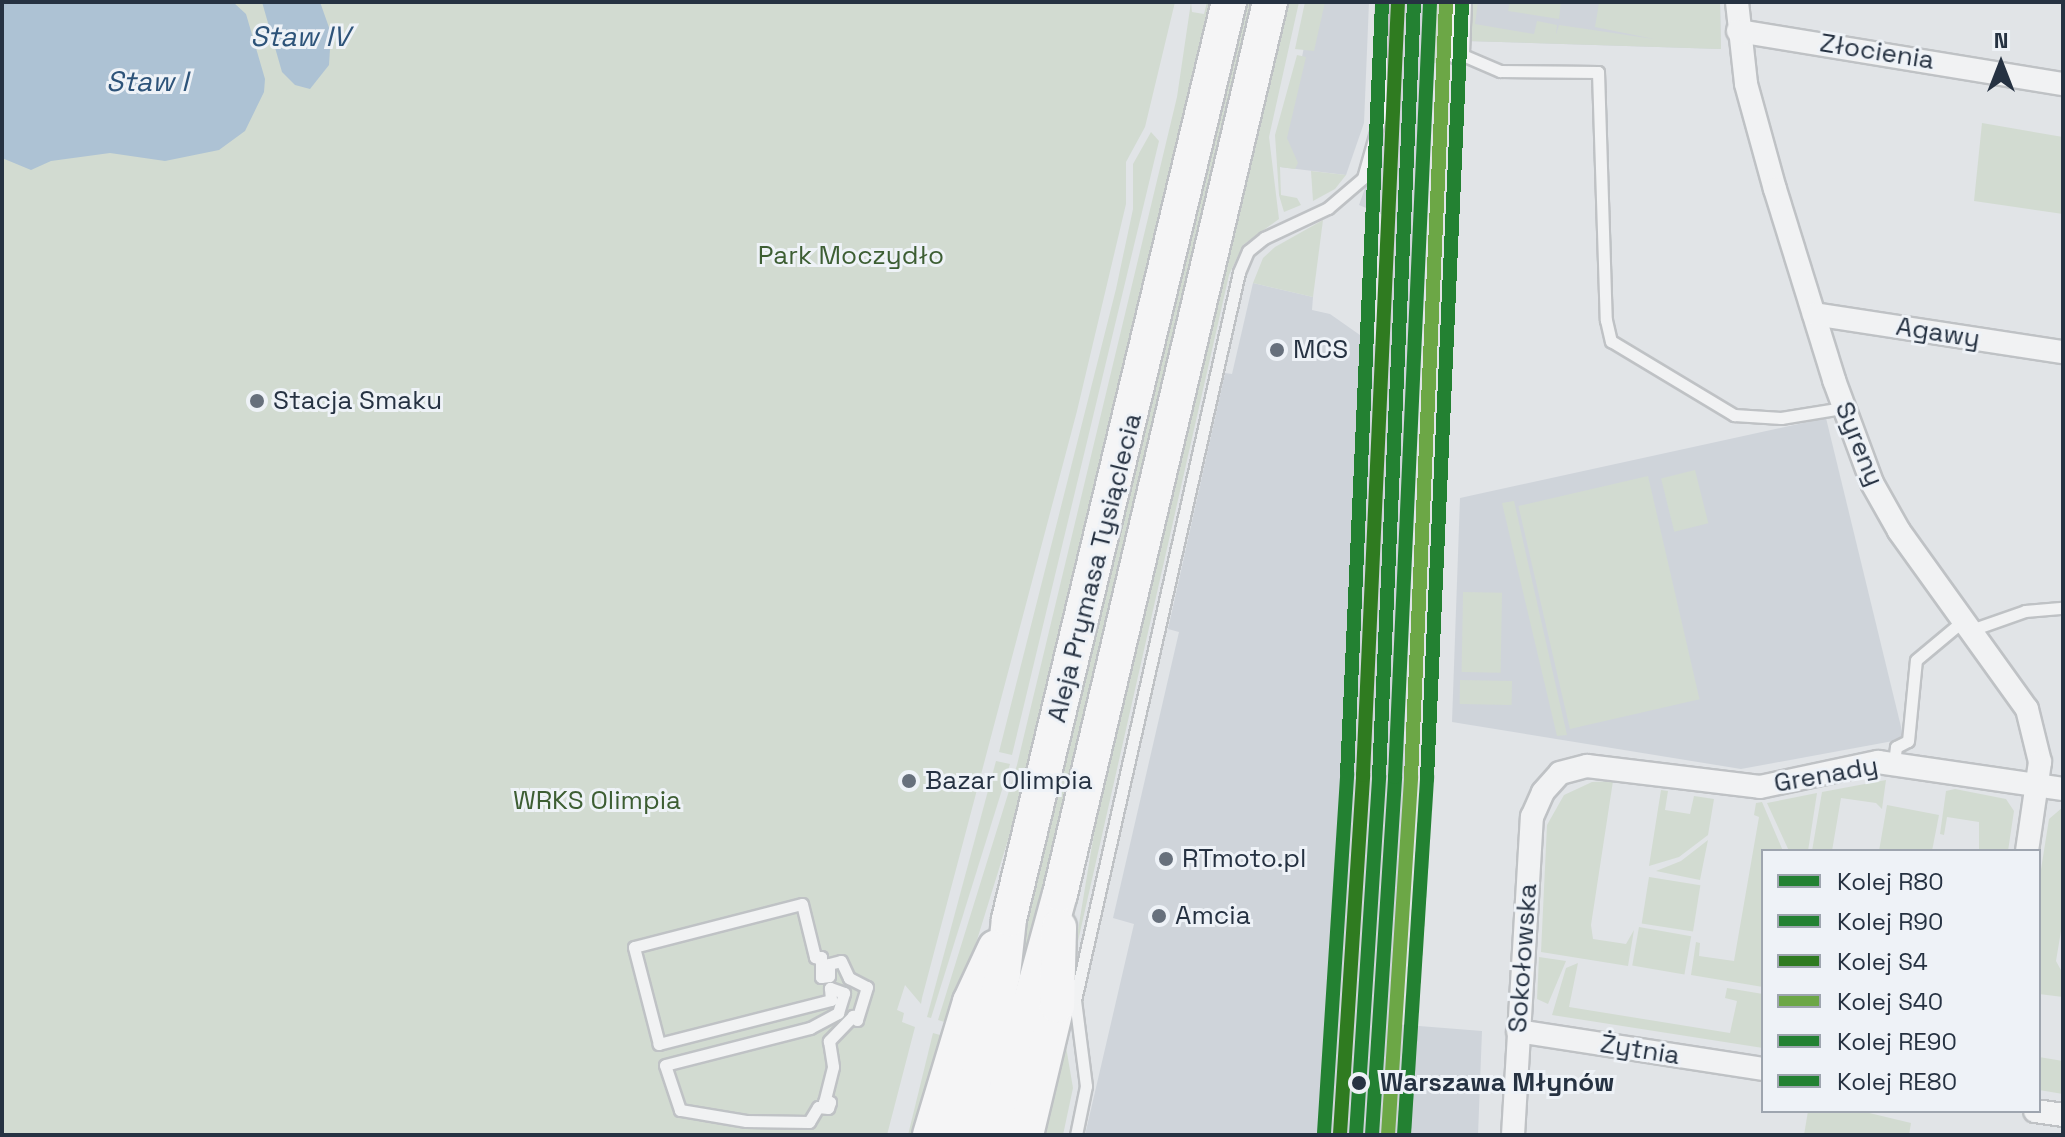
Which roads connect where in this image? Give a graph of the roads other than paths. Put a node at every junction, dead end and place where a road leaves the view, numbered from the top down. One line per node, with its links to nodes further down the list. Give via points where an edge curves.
1 (1229, 2): 20 (main road, Aleja Prymasa Tysiąclecia)
2 (1270, 2): 19 (main road, Aleja Prymasa Tysiąclecia)
3 (1382, 2): 30 (lane, via 1380,118 1363,178 1328,208 1264,238 1248,251 1239,272 1075,1000 1086,1086)
4 (1460, 2): 7 (street)
5 (1737, 2): 6 (street, Syreny)
6 (1738, 31): 8 (street, Złocienia); 9 (street, Syreny, via 1746,84)
7 (1458, 53): 11 (lane, via 1500,71 1598,72 1611,341 1734,415 1781,418)
8 (2063, 84)
9 (1814, 314): 10 (street, Agawy); 11 (street, Syreny)
10 (2063, 352)
11 (1843, 408): 13 (street, Syreny, via 1872,483 1899,531)
12 (2063, 608): 13 (lane)
13 (1970, 624): 14 (lane, via 1916,660 1908,741 1896,747); 16 (street, Syreny, via 2027,709 2040,762)
14 (1894, 763): 15 (street, Grenady, via 1760,787 1587,766 1568,770); 16 (street, Grenady)
15 (1547, 785): 22 (street, Sokołowska, via 1531,826)
16 (2037, 787): 17 (street, Grenady); 18 (street, Syreny)
17 (2063, 789)
18 (2027, 849)
19 (1060, 894): 26 (main road, Aleja Prymasa Tysiąclecia); 29 (main road, via 1057,1005)
20 (1009, 919): 27 (main road, via 970,1002); 28 (main road, Aleja Prymasa Tysiąclecia, via 1003,974)
21 (867, 987): 21 (lane, via 849,978 841,961 829,964 829,976 821,977 821,957 815,957 802,904 634,947 659,1044 831,1000 830,988 844,993 838,1013 810,1028 665,1065 674,1105 691,1116 809,1122 818,1107 828,1108 830,1102 824,1102 833,1067 829,1041 853,1016 857,1020)
22 (1518, 1031): 23 (street, Żytnia); 31 (street, Sokołowska)
23 (1761, 1069)
24 (2041, 1112): 25 (street)
25 (2063, 1115)
26 (997, 1124)
27 (930, 1135)
28 (964, 1135)
29 (1026, 1135)
30 (1076, 1135)
31 (1513, 1135)

